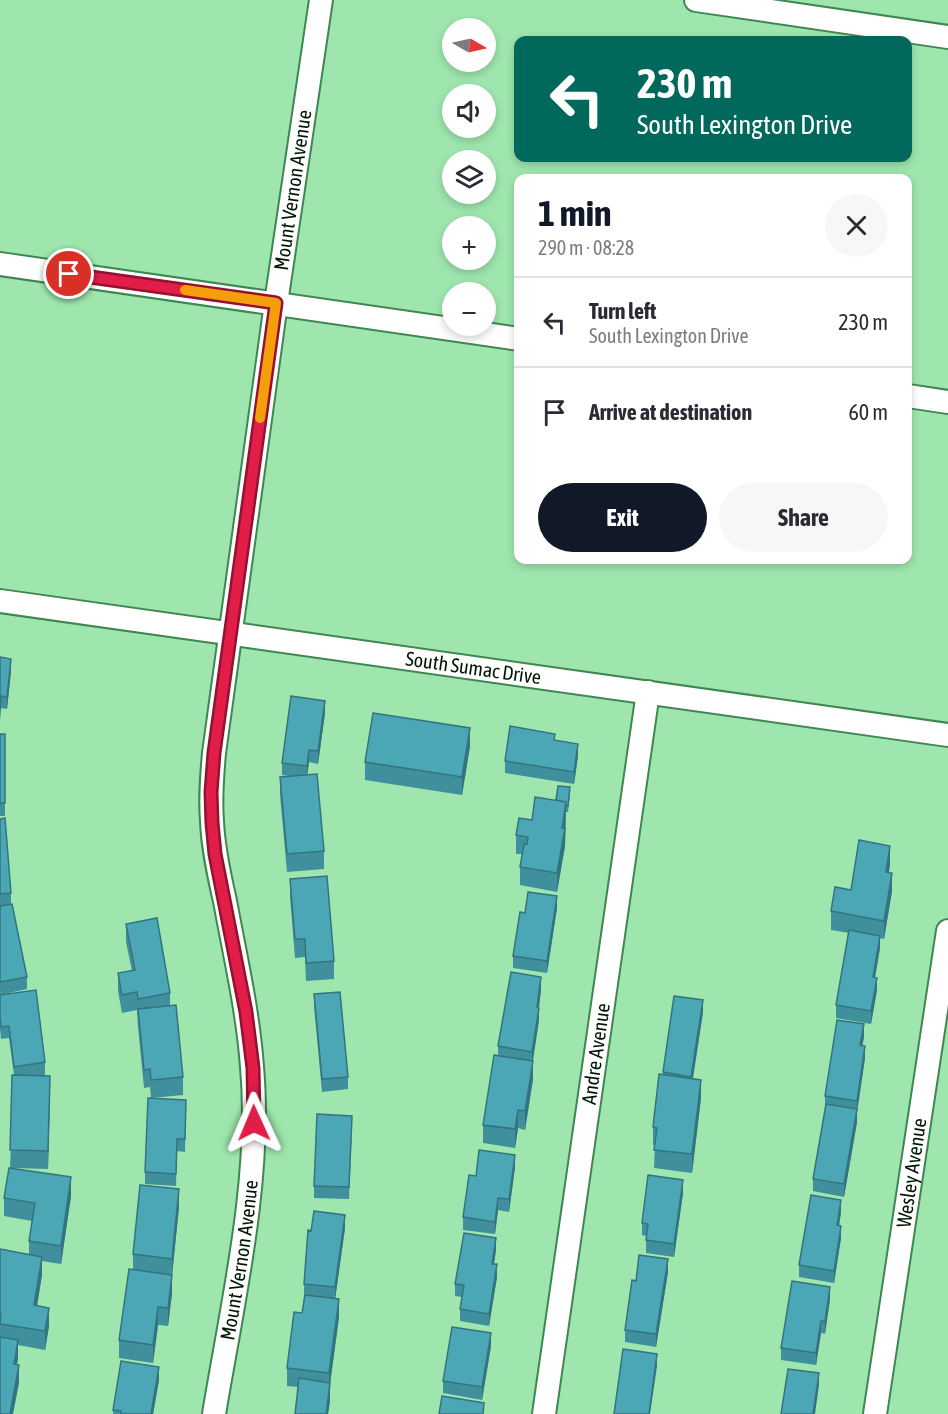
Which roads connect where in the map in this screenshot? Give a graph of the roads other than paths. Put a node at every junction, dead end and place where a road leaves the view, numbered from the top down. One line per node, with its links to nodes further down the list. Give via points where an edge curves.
1 (321, 0): 5 (street, Mount Vernon Avenue)
2 (696, 0): 3 (street)
3 (948, 37)
4 (0, 264): 5 (street)
5 (276, 303): 6 (street); 10 (street, Mount Vernon Avenue)
6 (514, 338)
7 (912, 397): 8 (street)
8 (948, 402)
9 (0, 601): 10 (street, South Sumac Drive)
10 (230, 634): 11 (street, South Sumac Drive); 14 (street, Mount Vernon Avenue, via 214,753 212,823 246,1012 254,1123 244,1231)
11 (648, 692): 12 (street, South Sumac Drive); 15 (street, Andre Avenue)
12 (948, 735)
13 (948, 931): 16 (street, Wesley Avenue)
14 (214, 1414)
15 (544, 1414)
16 (875, 1414)

